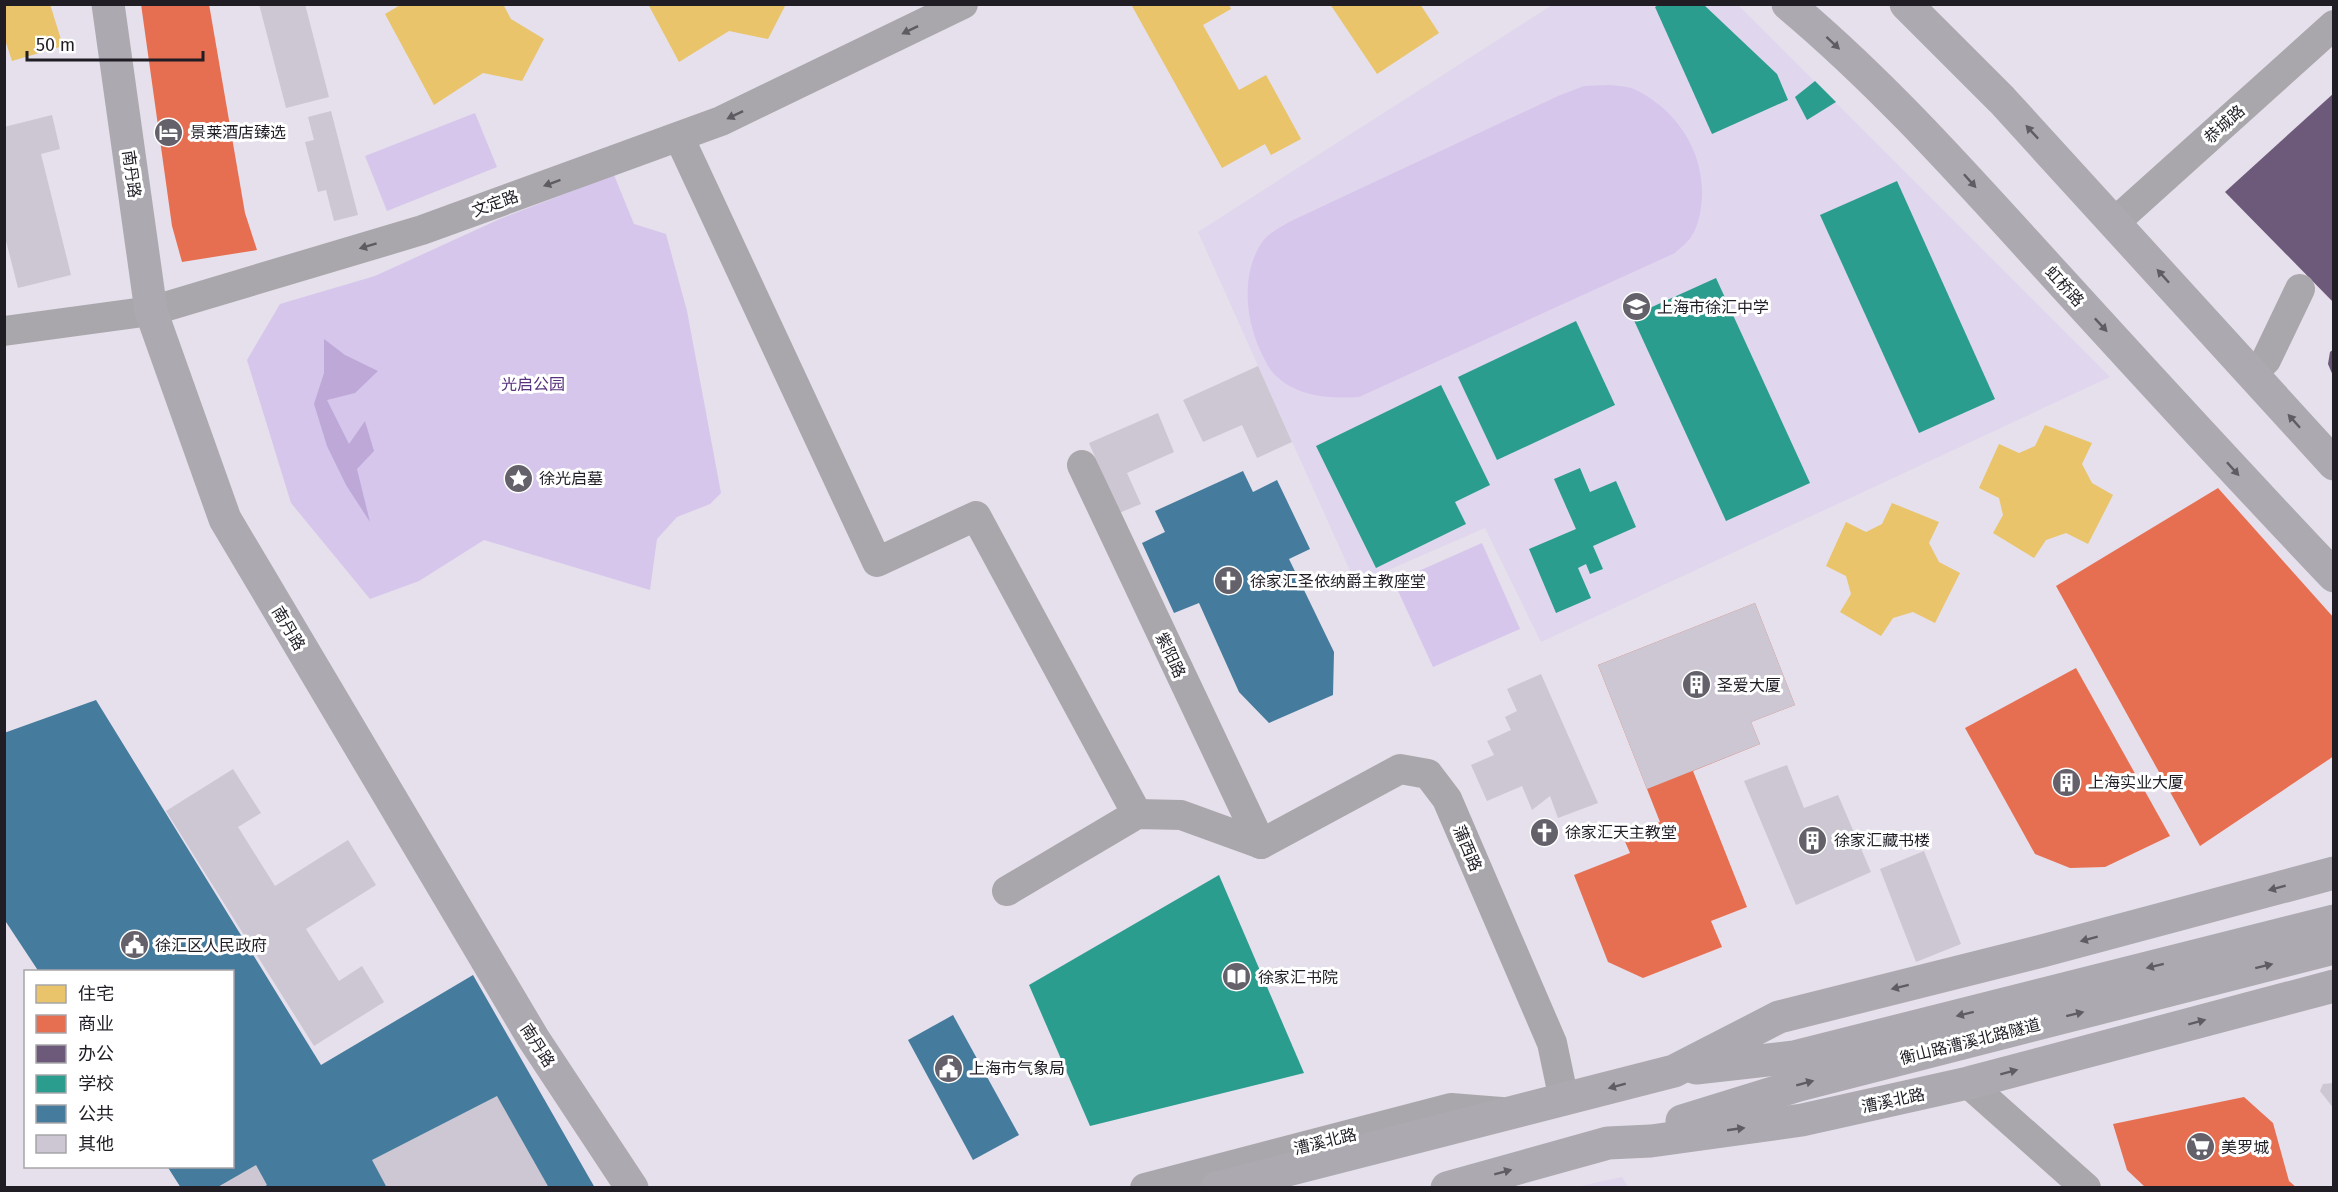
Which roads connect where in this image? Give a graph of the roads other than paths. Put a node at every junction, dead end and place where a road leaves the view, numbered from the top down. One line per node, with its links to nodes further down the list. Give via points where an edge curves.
1 (108, 4): 9 (main road, 南丹路)
2 (963, 4): 6 (street, 文定路, one-way to 6, via 732,116)
3 (1788, 4): 14 (main road, 虹桥路, one-way to 14, via 1940,148)
4 (1906, 4): 7 (main road, one-way to 4, via 2002,99)
5 (2334, 25): 7 (street, 恭城路)
6 (679, 137): 9 (street, 文定路, one-way to 9, via 422,230); 15 (street, via 877,562 976,516)
7 (2115, 222): 11 (main road, one-way to 7)
8 (2300, 289): 11 (street, via 2266,360)
9 (151, 311): 10 (street, 文定路); 27 (main road, 南丹路, via 225,519 533,1038)
10 (4, 332)
11 (2252, 374): 12 (main road, one-way to 11)
12 (2334, 464)
13 (1082, 465): 16 (street, 紫阳路)
14 (2334, 576)
15 (1137, 814): 16 (street, via 1181,815); 18 (street)
16 (1261, 844): 24 (street, 蒲西路, via 1400,769 1428,774 1447,799 1552,1043)
17 (2334, 873): 22 (main road, 漕溪北路, one-way to 22, via 1779,1017)
18 (1007, 891)
19 (2334, 921): 22 (main road, 衡山路漕溪北路隧道, one-way to 22, via 1794,1057)
20 (2334, 948): 26 (main road, 衡山路漕溪北路隧道, one-way to 20, via 1799,1085)
21 (2334, 986): 23 (main road, 漕溪北路, one-way to 21)
22 (1674, 1071): 24 (main road, 漕溪北路, one-way to 24)
23 (1968, 1083): 26 (main road, 漕溪北路, one-way to 23, via 1651,1141 1802,1120); 31 (street)
24 (1564, 1100): 25 (main road, 漕溪北路)
25 (1507, 1112): 28 (street, 漕溪北路, via 1451,1108); 29 (main road, 漕溪北路)
26 (1608, 1143): 30 (main road, 漕溪北路, one-way to 26)
27 (632, 1188)
28 (1144, 1188)
29 (1217, 1188)
30 (1447, 1188)
31 (2086, 1188)

